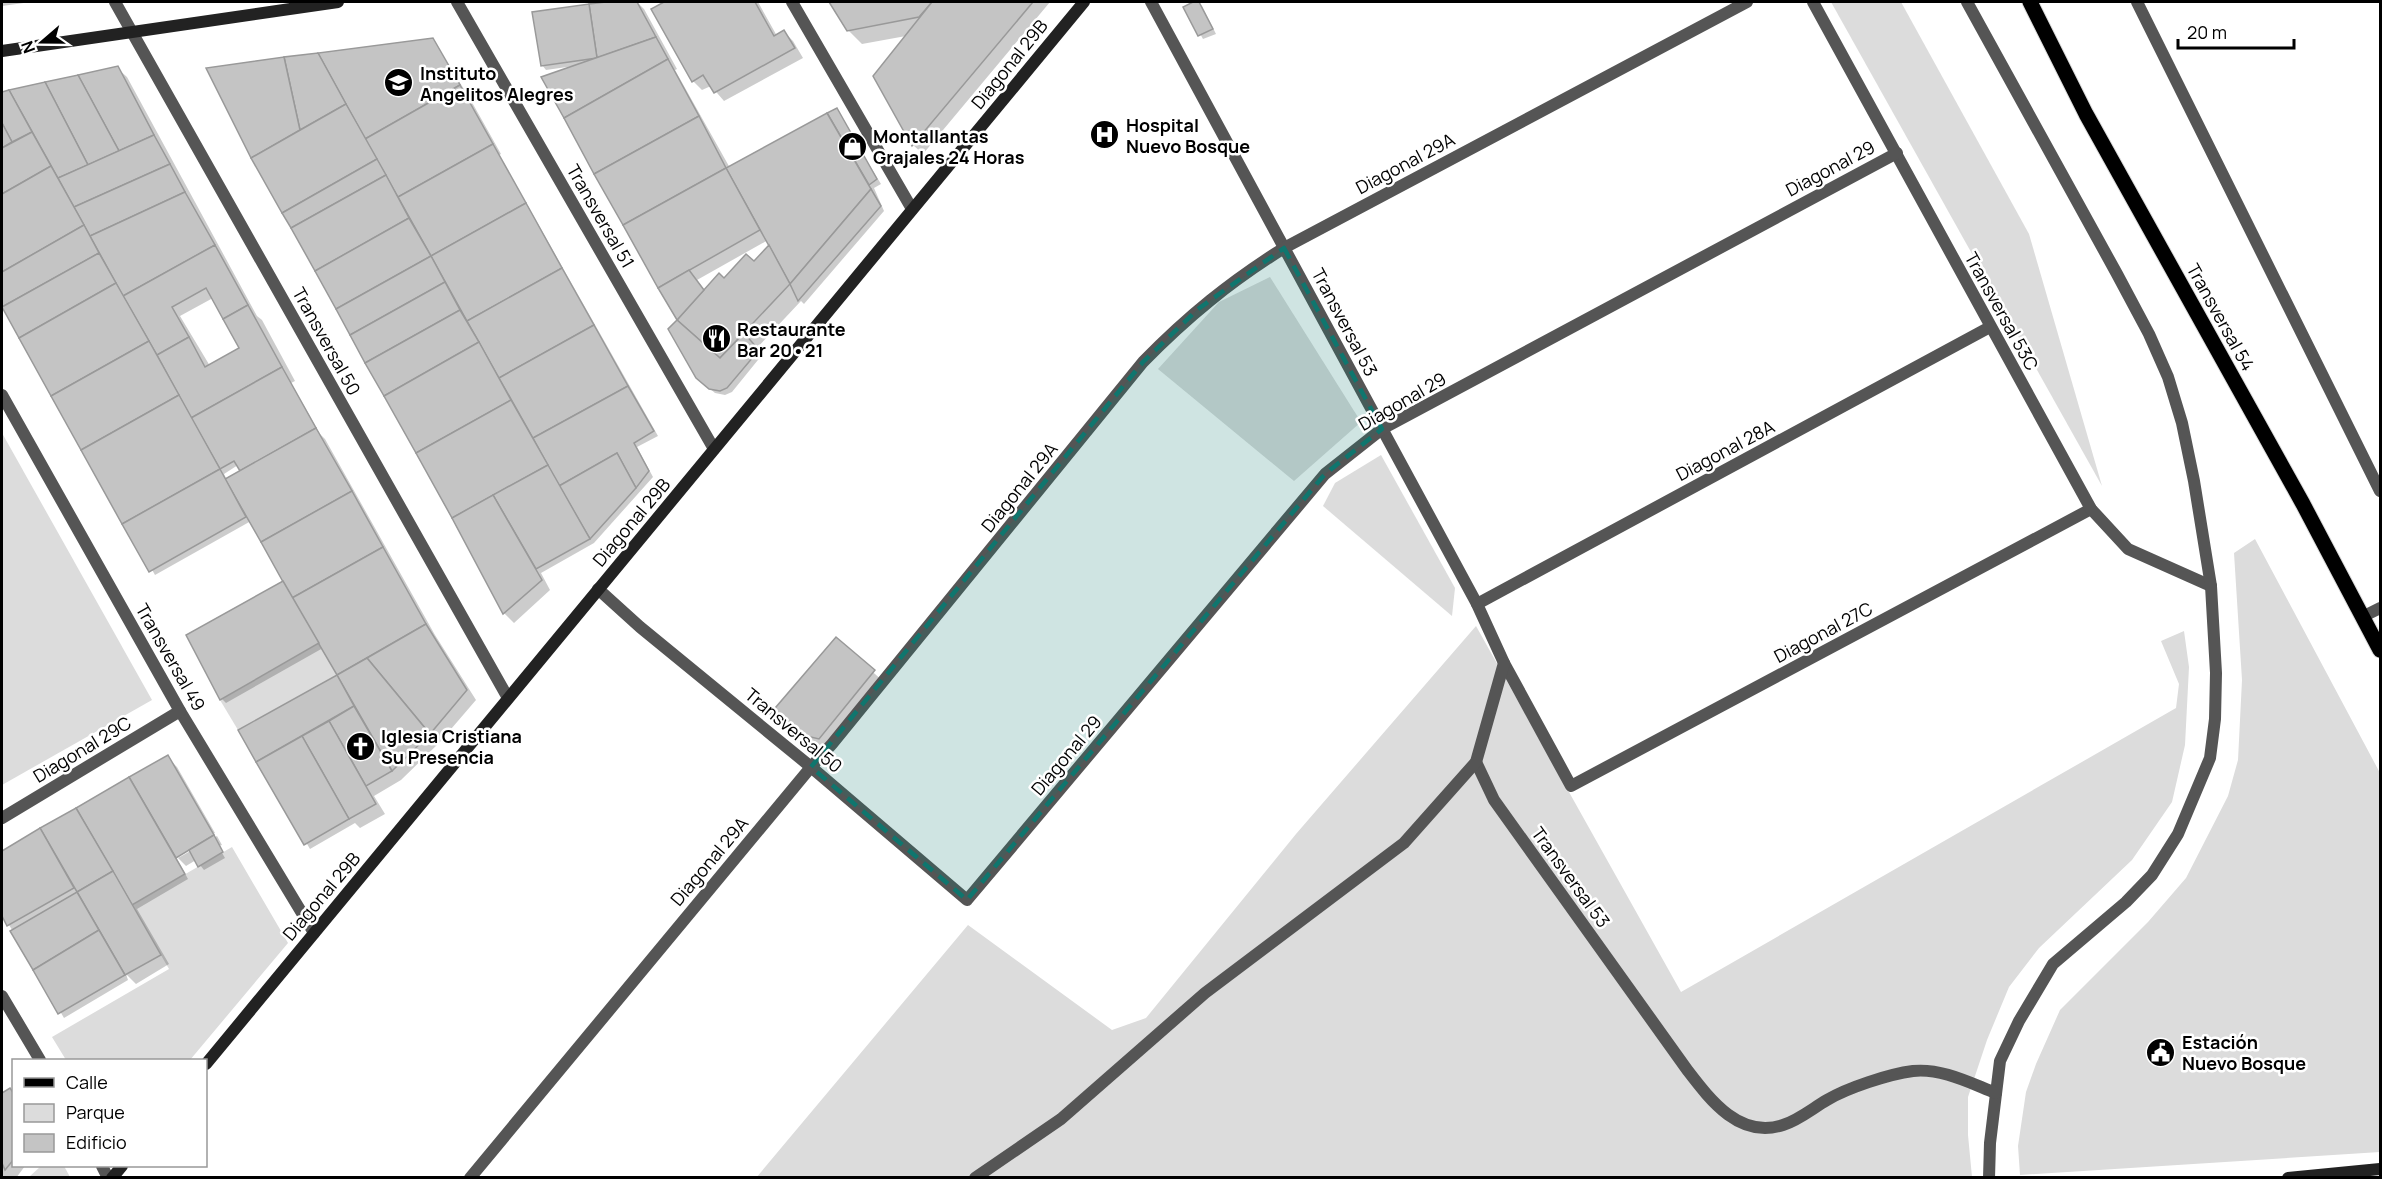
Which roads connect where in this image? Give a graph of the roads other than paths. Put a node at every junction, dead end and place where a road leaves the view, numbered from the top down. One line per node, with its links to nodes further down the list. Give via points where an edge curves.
1 (115, 2): 12 (street, Transversal 50)
2 (338, 2): 12 (street)
3 (457, 2): 20 (street, Transversal 51)
4 (792, 2): 15 (street)
5 (1084, 2): 15 (street, Diagonal 29B)
6 (1151, 2): 16 (street, Transversal 53)
7 (1747, 2): 16 (street, Diagonal 29A)
8 (1813, 2): 14 (street, Transversal 53C)
9 (1967, 2): 23 (street, via 2117,274 2168,377 2194,481)
10 (2030, 2): 27 (main road, Transversal 54, via 2086,114)
11 (2137, 2): 21 (street)
12 (132, 32): 13 (street); 30 (street, Transversal 50)
13 (2, 51)
14 (1897, 153): 17 (street, Transversal 53C); 19 (street, Diagonal 29)
15 (912, 209): 20 (street, Diagonal 29B)
16 (1284, 248): 19 (street, Transversal 53); 33 (street, Diagonal 29A, via 1198,309 1143,363)
17 (1990, 327): 22 (street, Transversal 53C); 25 (street, Diagonal 28A)
18 (2, 395): 31 (street, Transversal 49)
19 (1382, 429): 25 (street, Transversal 53); 36 (street, Diagonal 29, via 1325,474)
20 (714, 449): 24 (street, Diagonal 29B)
21 (2380, 491)
22 (2091, 510): 23 (street, Transversal 53C, via 2128,549); 34 (street, Diagonal 27C)
23 (2211, 586): 41 (street, via 2215,719 2210,758 2197,793 2178,834 2152,875 2053,964 2000,1061)
24 (598, 589): 30 (street, Diagonal 29B); 33 (street, Transversal 50)
25 (1477, 604): 29 (street, Transversal 53)
26 (2380, 608): 27 (street)
27 (2362, 617): 28 (main road, Transversal 54)
28 (2380, 650)
29 (1504, 663): 32 (street); 34 (street, Transversal 53)
30 (508, 698): 37 (street, Diagonal 29B)
31 (180, 711): 35 (street, Diagonal 29C); 37 (street, Transversal 49)
32 (1476, 762): 41 (street, Transversal 53, via 1494,800 1643,1008 1712,1102 1737,1121 1765,1129 1785,1125 1857,1086 1912,1071 1934,1070); 46 (street, via 1404,843 1205,993 1061,1119)
33 (811, 767): 36 (street, Transversal 50); 45 (street, Diagonal 29A)
34 (1571, 786)
35 (2, 818)
36 (967, 900)
37 (314, 933): 40 (street, Diagonal 29B)
38 (2, 996): 39 (street)
39 (39, 1059)
40 (207, 1063)
41 (1996, 1093): 47 (street)
42 (121, 1167): 44 (street)
43 (2380, 1169): 48 (street)
44 (110, 1178)
45 (470, 1178)
46 (975, 1178)
47 (1989, 1178)
48 (2288, 1178)

